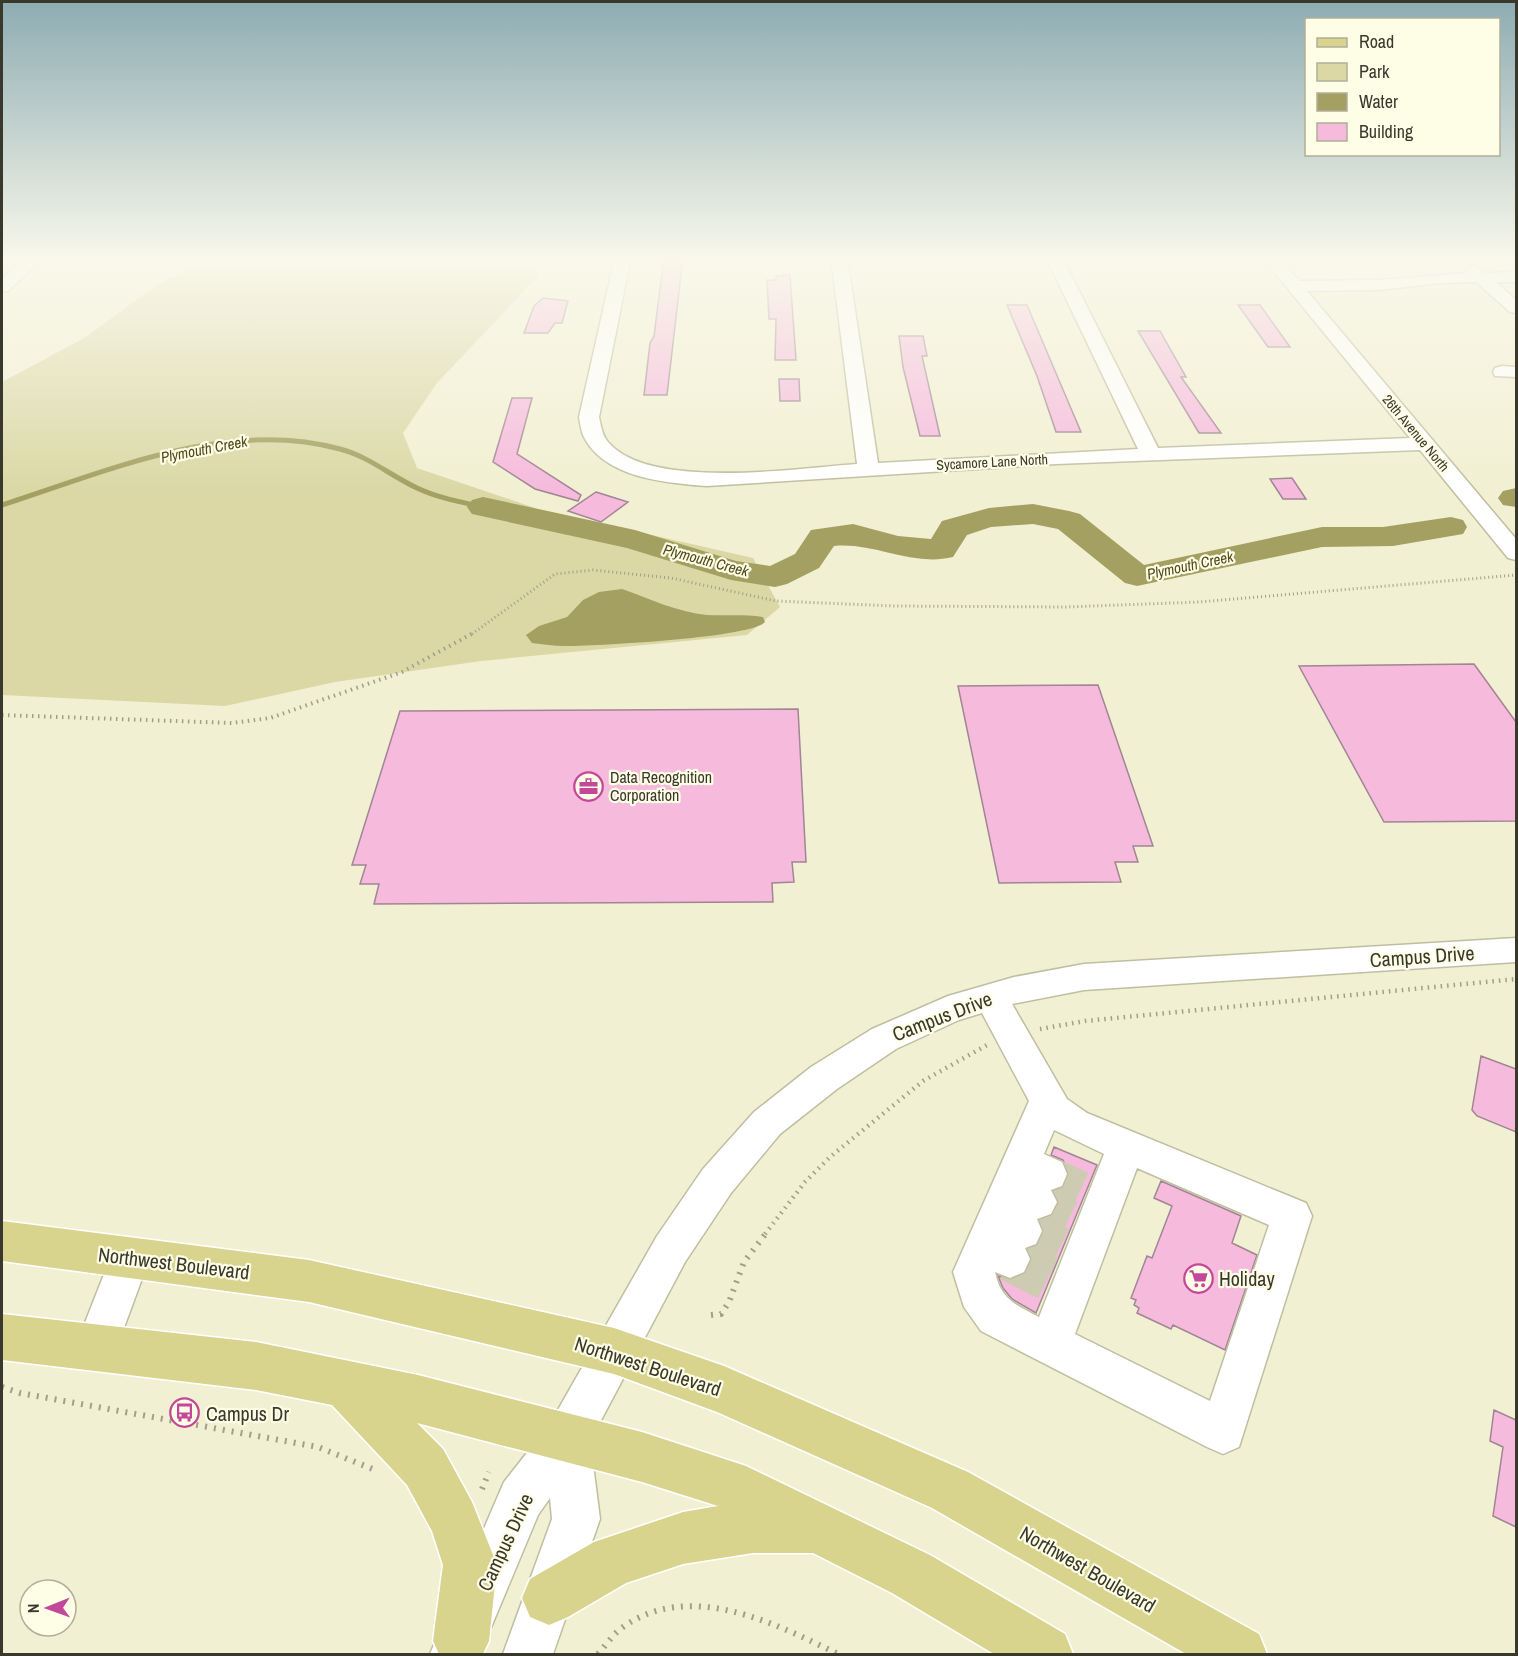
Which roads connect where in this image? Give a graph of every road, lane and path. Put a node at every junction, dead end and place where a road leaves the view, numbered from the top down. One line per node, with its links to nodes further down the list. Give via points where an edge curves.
1 (607, 334): 7 (street, Sycamore Lane North, via 589,428 603,449 617,459 669,476 707,480)
2 (850, 334): 7 (street)
3 (1092, 334): 6 (street)
4 (1334, 334): 5 (street, 26th Avenue North)
5 (1424, 444): 6 (street, Sycamore Lane North); 8 (street, 26th Avenue North)
6 (1151, 455): 7 (street, Sycamore Lane North)
7 (868, 469)
8 (1516, 552)
9 (1516, 575): 10 (path, via 1199,602 1054,607 776,601 671,578 593,570 555,574 481,629 402,672 270,718 232,723)
10 (2, 715)
11 (1516, 950): 13 (street, Campus Drive, via 1084,977)
12 (1516, 978): 14 (path, via 1085,1021)
13 (991, 997): 14 (street); 23 (street, Campus Drive, via 948,1010 884,1039 824,1078 767,1123 717,1181 671,1249)
14 (1012, 1037): 15 (street); 19 (path, via 982,1046 938,1071 830,1157 805,1182 744,1262 727,1308 721,1314)
15 (1048, 1101): 16 (street, via 1074,1124); 21 (street, via 1016,1210 974,1272 979,1293 996,1317)
16 (1126, 1146): 21 (street, via 1077,1239); 21 (street, via 1292,1216 1223,1431)
17 (2, 1241): 18 (main road, Northwest Boulevard)
18 (130, 1257): 22 (street); 23 (main road, Northwest Boulevard, via 309,1281)
19 (711, 1315)
20 (2, 1337): 22 (main road)
21 (1050, 1344)
22 (96, 1348): 24 (main road, via 256,1366)
23 (614, 1352): 26 (street, Campus Drive); 37 (main road, Northwest Boulevard, via 724,1390 950,1490)
24 (346, 1384): 26 (main road); 32 (main road, via 424,1467 454,1520 470,1566)
25 (2, 1388): 27 (path, via 318,1447)
26 (567, 1438): 30 (main road, via 642,1456 729,1484); 31 (street, via 576,1519); 32 (street, Campus Drive, via 521,1499)
27 (378, 1472)
28 (489, 1472): 29 (path)
29 (482, 1489)
30 (822, 1530): 31 (main road, via 753,1527 683,1538 613,1561); 36 (main road, via 911,1574)
31 (549, 1598): 33 (street)
32 (458, 1648)
33 (528, 1654)
34 (598, 1654): 35 (path, via 624,1626 669,1606 732,1612 787,1629)
35 (838, 1654)
36 (1045, 1654)
37 (1239, 1654)

